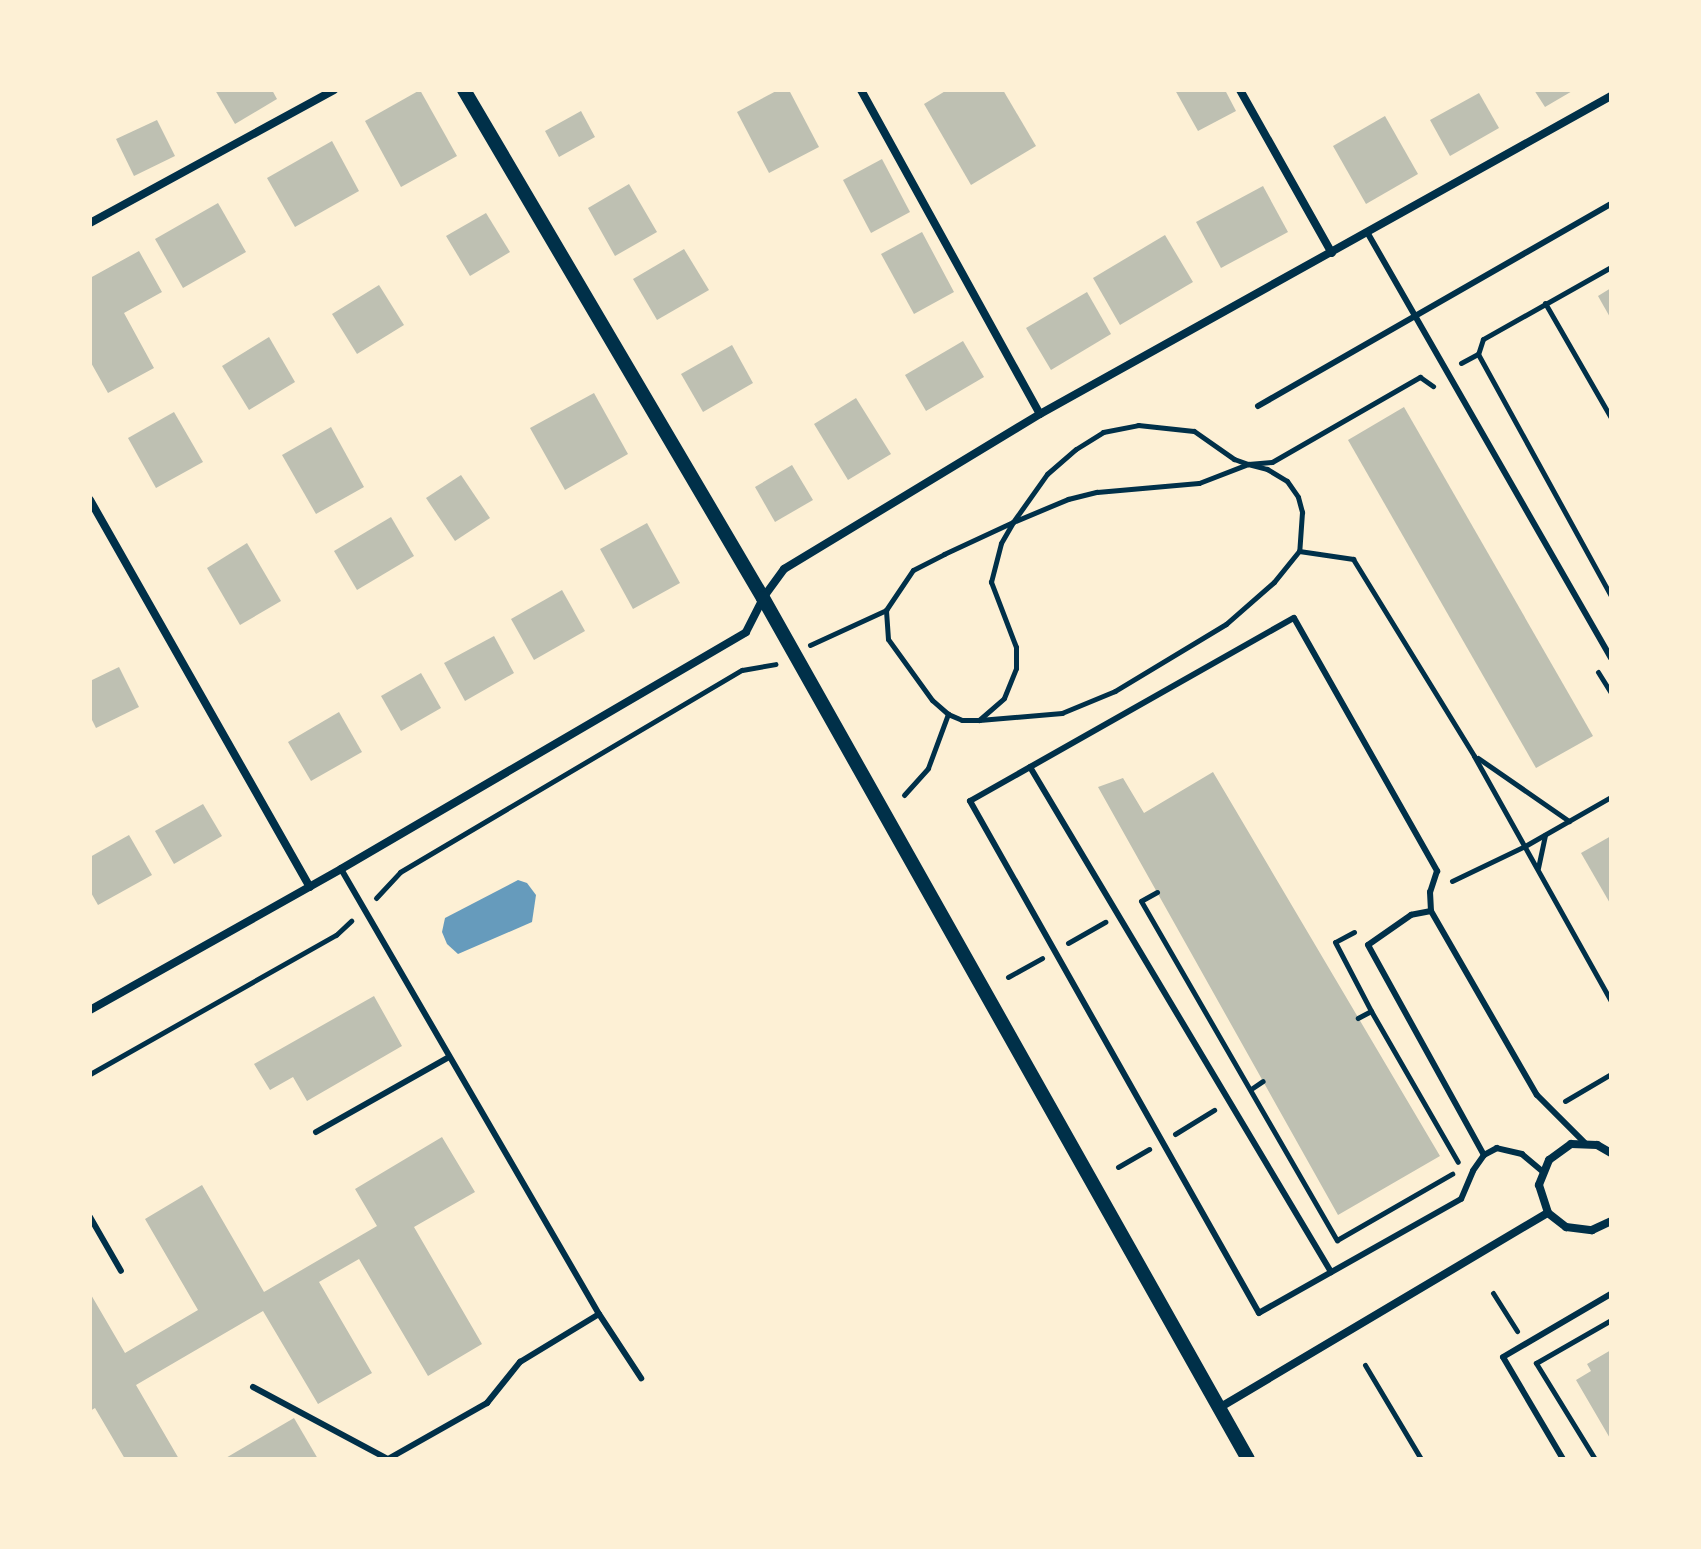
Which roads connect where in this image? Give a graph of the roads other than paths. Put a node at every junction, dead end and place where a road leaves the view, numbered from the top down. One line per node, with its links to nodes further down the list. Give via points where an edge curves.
1 (334, 90): 7 (street)
2 (464, 90): 14 (street)
3 (861, 90): 12 (street)
4 (1240, 90): 9 (street)
5 (1611, 96): 8 (street)
6 (1611, 204): 10 (lane)
7 (90, 223)
8 (1367, 232): 9 (street); 10 (lane)
9 (1332, 253): 12 (street)
10 (1415, 316): 11 (lane); 15 (lane)
11 (1258, 406)
12 (1040, 414): 14 (street, via 784,569)
13 (90, 500): 18 (street)
14 (763, 598): 17 (street, via 746,632); 36 (street)
15 (1611, 658)
16 (1030, 767): 19 (lane, via 1294,618 1437,871); 31 (lane); 31 (lane, via 970,801 1259,1313)
17 (341, 869): 18 (street); 21 (lane)
18 (310, 887): 20 (street)
19 (1431, 911): 23 (lane, via 1537,1095); 25 (lane, via 1411,915 1368,945)
20 (90, 1010)
21 (449, 1057): 22 (lane); 33 (lane)
22 (316, 1132)
23 (1585, 1143): 24 (street); 26 (street, via 1559,1150)
24 (1611, 1153)
25 (1484, 1155): 26 (lane, via 1497,1148 1522,1154); 31 (lane, via 1461,1199)
26 (1542, 1171): 27 (street, via 1541,1198)
27 (1548, 1213): 29 (street, via 1579,1231); 36 (street)
28 (90, 1217): 30 (lane)
29 (1611, 1221)
30 (121, 1271)
31 (1331, 1272)
32 (1611, 1294): 39 (lane, via 1503,1357)
33 (599, 1314): 34 (lane); 37 (lane, via 520,1362 487,1403)
34 (641, 1378)
35 (253, 1387): 37 (lane)
36 (1218, 1409): 38 (street)
37 (388, 1459)
38 (1248, 1459)
39 (1563, 1459)

